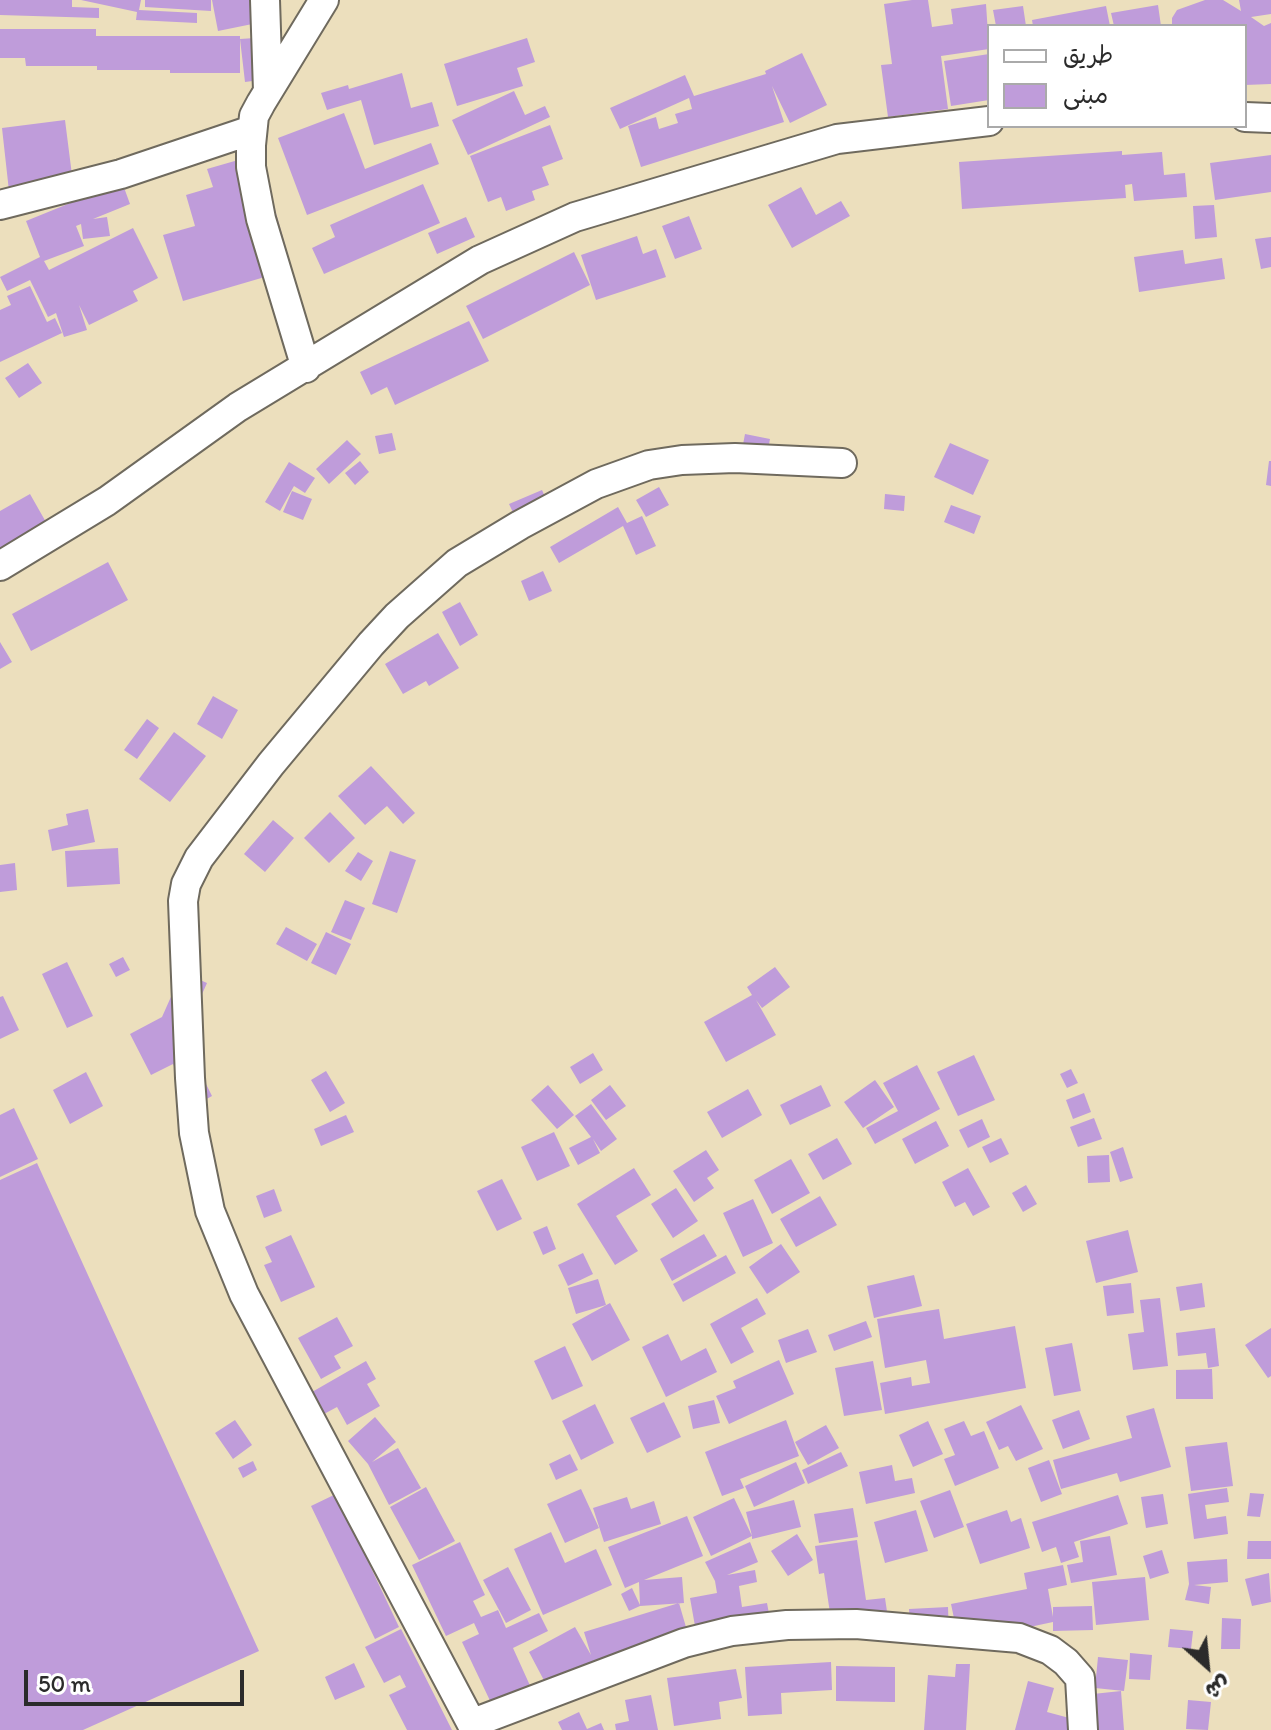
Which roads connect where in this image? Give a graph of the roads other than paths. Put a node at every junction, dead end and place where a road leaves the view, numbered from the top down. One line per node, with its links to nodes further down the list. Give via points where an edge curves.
1 (265, 0): 3 (street)
2 (324, 0): 3 (street)
3 (268, 91): 7 (street)
4 (1247, 117): 5 (street)
5 (1271, 118)
6 (987, 121): 9 (street, via 837,139 575,217 480,260)
7 (252, 130): 8 (street, via 121,174); 9 (street, via 251,167 261,219)
8 (0, 205)
9 (306, 368): 11 (street, via 238,407 107,501)
10 (842, 463): 12 (street, via 735,458 649,465 596,484 457,563 361,656 235,811 186,884 194,1133 210,1211 244,1294)
11 (0, 566)
12 (474, 1726): 13 (street, via 684,1643 773,1626 856,1624 1019,1638 1050,1650 1080,1678)
13 (1083, 1730)

